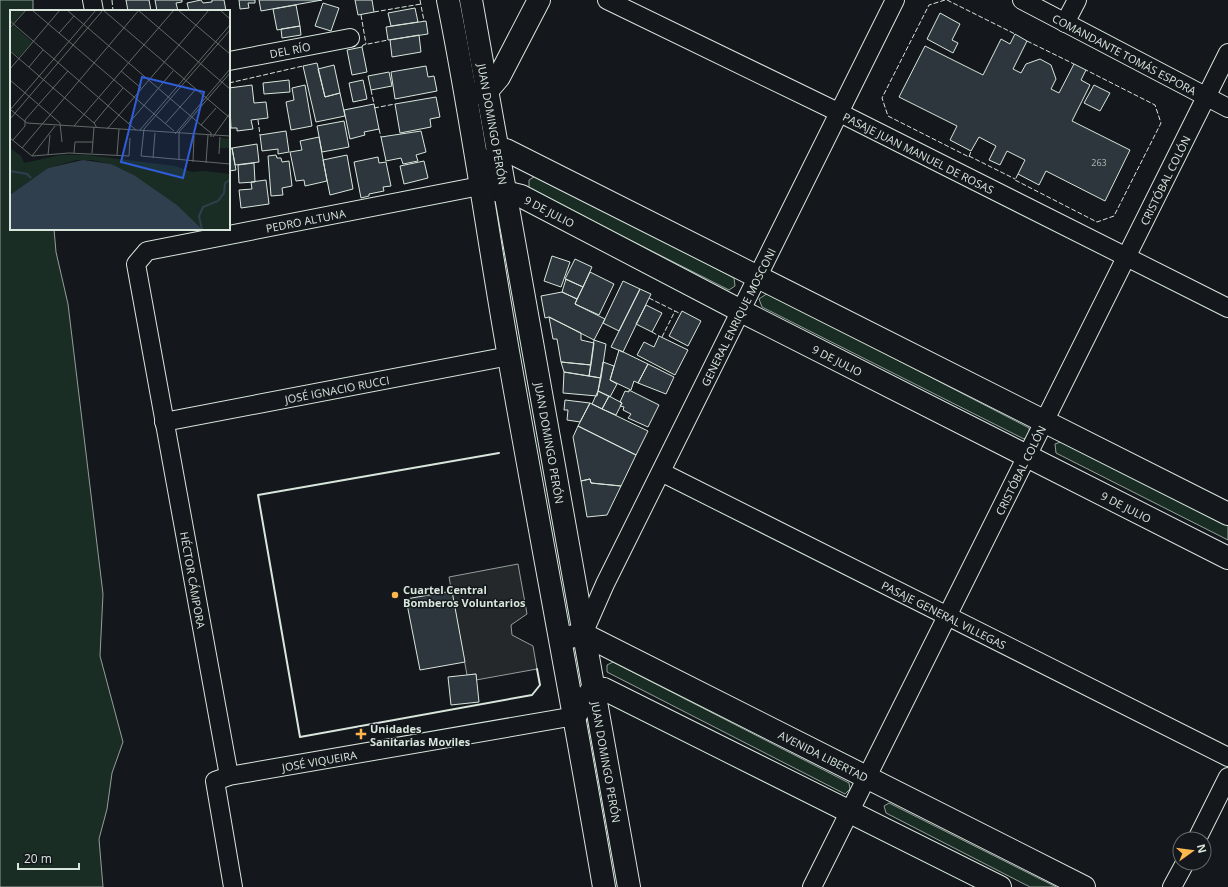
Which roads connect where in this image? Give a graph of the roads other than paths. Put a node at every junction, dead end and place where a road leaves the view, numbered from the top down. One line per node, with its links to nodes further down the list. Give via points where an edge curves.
1 (92, 0): 9 (street)
2 (448, 0): 15 (street, JUAN DOMINGO PERÓN)
3 (471, 0): 14 (street, JUAN DOMINGO PERÓN)
4 (539, 0): 14 (street, via 499,77)
5 (607, 0): 18 (street, PASAJE JUAN MANUEL DE ROSAS)
6 (895, 0): 18 (street, GENERAL ENRIQUE MOSCONI)
7 (1022, 0): 10 (street, COMANDANTE TOMÁS ESPORA)
8 (1077, 0): 10 (street)
9 (94, 10)
10 (1065, 23): 16 (street, COMANDANTE TOMÁS ESPORA)
11 (350, 38): 13 (street, DEL RÍO)
12 (1228, 53): 16 (street, CRISTÓBAL COLÓN)
13 (230, 61)
14 (487, 91): 15 (street); 19 (street, JUAN DOMINGO PERÓN)
15 (466, 95): 20 (street, JUAN DOMINGO PERÓN)
16 (1206, 97): 17 (street, COMANDANTE TOMÁS ESPORA); 22 (street, CRISTÓBAL COLÓN)
17 (1228, 108)
18 (840, 113): 22 (street, PASAJE JUAN MANUEL DE ROSAS); 24 (street, GENERAL ENRIQUE MOSCONI)
19 (498, 152): 20 (street); 21 (street, JUAN DOMINGO PERÓN); 24 (street, via 506,150)
20 (480, 186): 21 (street, 9 DE JULIO); 23 (street, PEDRO ALTUNA, via 147,251); 27 (street, JUAN DOMINGO PERÓN)
21 (505, 191): 26 (street, 9 DE JULIO, via 521,196); 35 (street, JUAN DOMINGO PERÓN)
22 (1126, 257): 25 (street, PASAJE JUAN MANUEL DE ROSAS); 29 (street, CRISTÓBAL COLÓN)
23 (136, 264): 28 (street, HÉCTOR CÁMPORA)
24 (758, 278): 26 (street, GENERAL ENRIQUE MOSCONI); 29 (street)
25 (1228, 308)
26 (741, 311): 30 (street, 9 DE JULIO); 31 (street, GENERAL ENRIQUE MOSCONI)
27 (509, 356): 28 (street, JOSÉ IGNACIO RUCCI); 36 (street, JUAN DOMINGO PERÓN)
28 (164, 422): 40 (street, HÉCTOR CÁMPORA)
29 (1044, 422): 30 (street, CRISTÓBAL COLÓN); 32 (street)
30 (1026, 457): 33 (street, 9 DE JULIO); 34 (street, CRISTÓBAL COLÓN)
31 (660, 472): 34 (street, PASAJE GENERAL VILLEGAS); 35 (street, GENERAL ENRIQUE MOSCONI, via 604,584)
32 (1228, 514)
33 (1228, 558)
34 (948, 618): 39 (street, PASAJE GENERAL VILLEGAS); 41 (street, CRISTÓBAL COLÓN)
35 (583, 634): 36 (street); 37 (street, JUAN DOMINGO PERÓN); 41 (street, AVENIDA LIBERTAD)
36 (561, 639): 38 (street, JUAN DOMINGO PERÓN)
37 (593, 688): 38 (street); 43 (street, via 604,689); 48 (street, JUAN DOMINGO PERÓN)
38 (575, 716): 40 (street, JOSÉ VIQUEIRA); 47 (street, JUAN DOMINGO PERÓN)
39 (1228, 757)
40 (229, 776): 46 (street, via 215,781)
41 (866, 777): 43 (street, CRISTÓBAL COLÓN); 51 (street, AVENIDA LIBERTAD)
42 (1228, 777): 44 (street)
43 (850, 811): 49 (street, CRISTÓBAL COLÓN); 50 (street)
44 (1201, 831)
45 (1180, 871): 52 (street)
46 (233, 887)
47 (604, 887)
48 (629, 887)
49 (812, 887)
50 (1000, 887)
51 (1084, 887)
52 (1172, 887)

